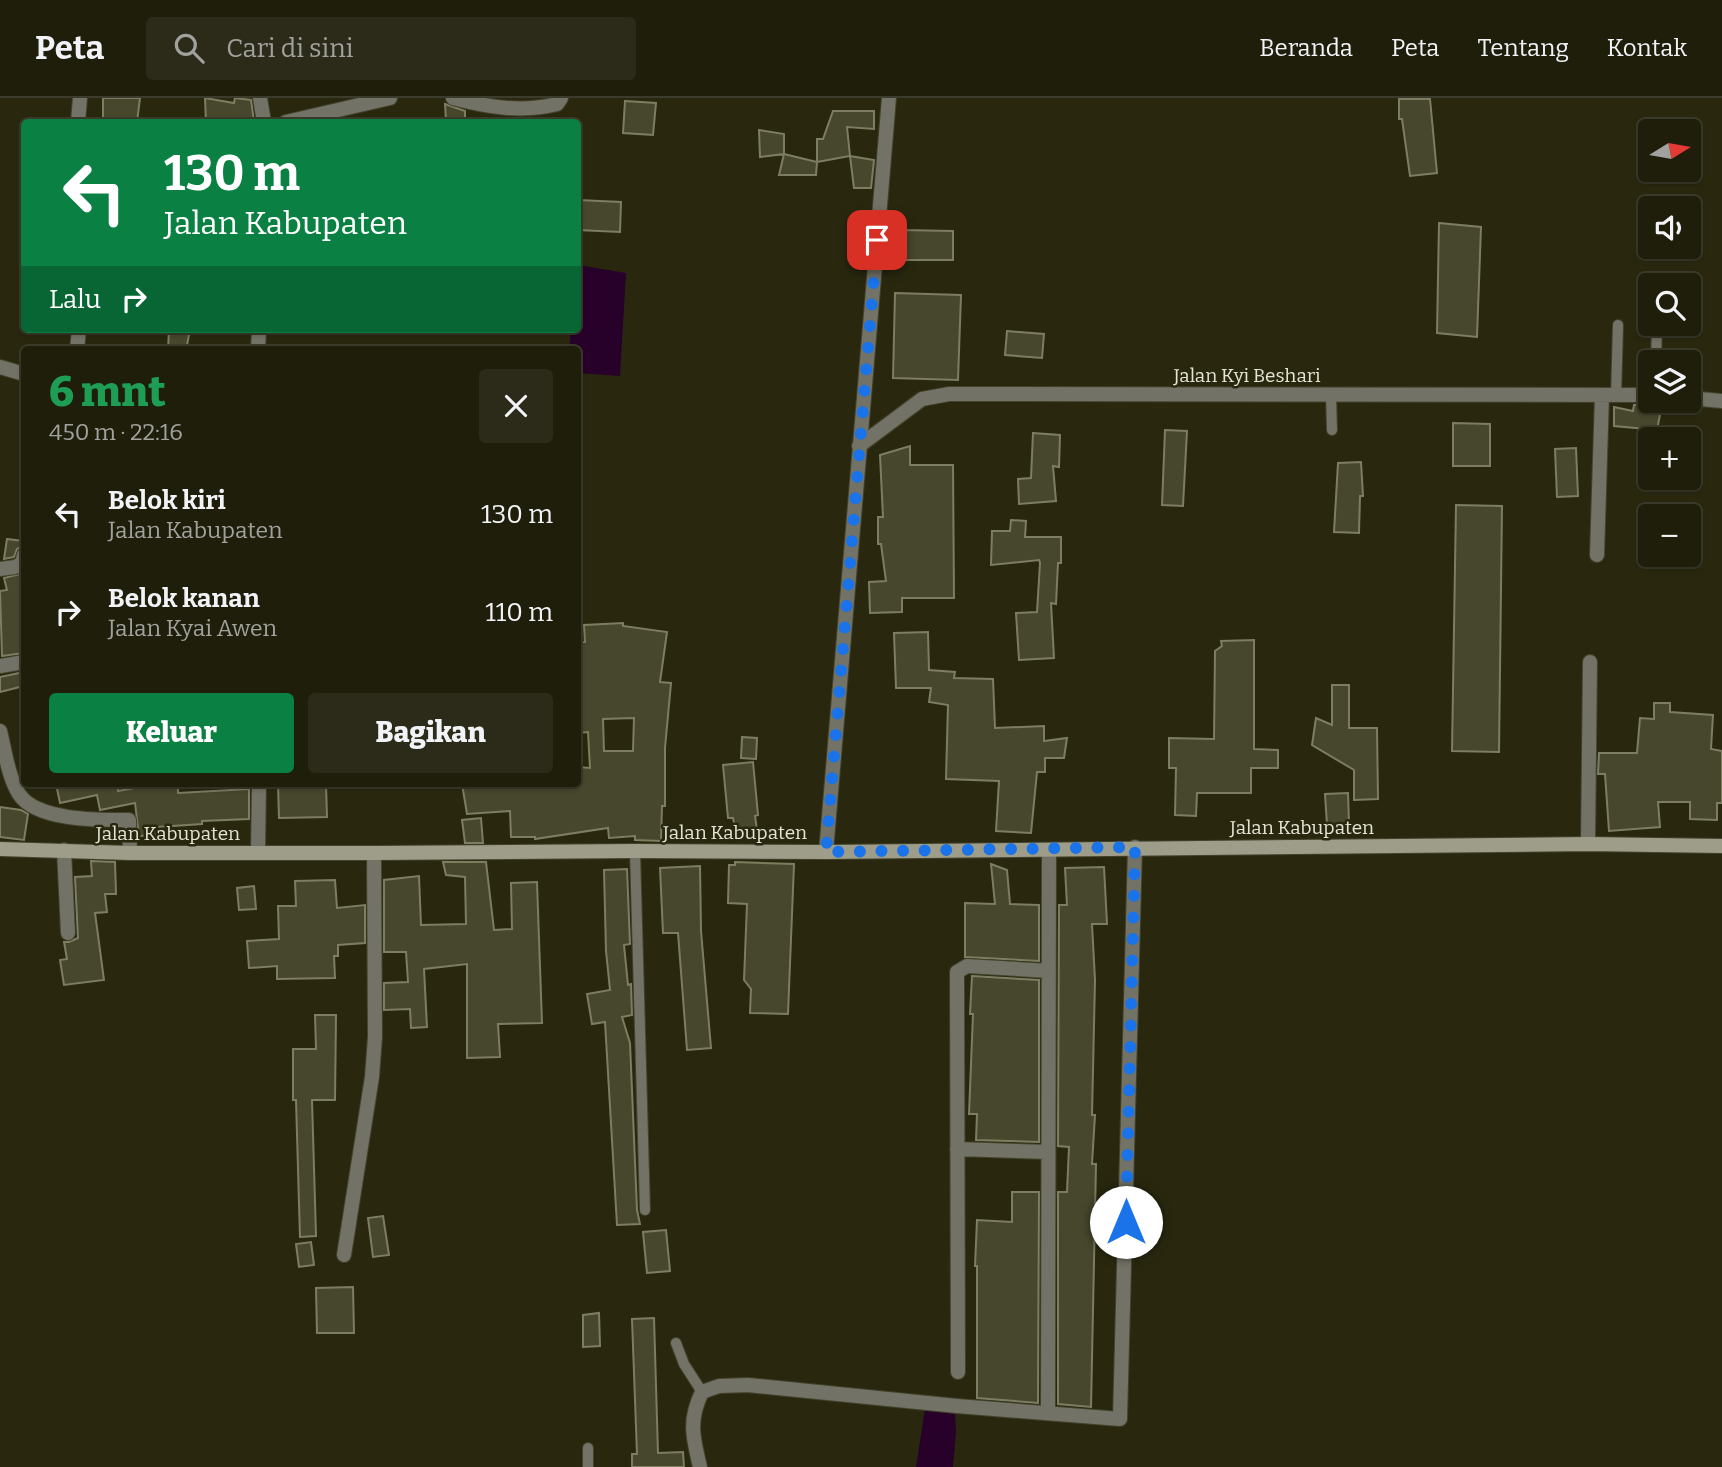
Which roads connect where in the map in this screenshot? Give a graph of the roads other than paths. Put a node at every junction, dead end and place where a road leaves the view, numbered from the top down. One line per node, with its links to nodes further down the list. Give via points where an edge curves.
1 (80, 98): 7 (street)
2 (260, 98): 8 (street)
3 (390, 98): 9 (street)
4 (453, 98): 5 (street, via 486,107 534,108 557,104)
5 (561, 98)
6 (889, 98): 19 (street)
7 (78, 119)
8 (264, 119)
9 (299, 119)
10 (1618, 325): 15 (lane)
11 (0, 367): 12 (street)
12 (21, 373)
13 (1331, 395): 15 (street, Jalan Kyi Beshari); 18 (lane); 19 (street, Jalan Kyi Beshari, via 949,394 922,399)
14 (1638, 395): 15 (street, Jalan Kyi Beshari)
15 (1609, 396): 20 (street)
16 (1701, 399): 17 (street)
17 (1722, 401)
18 (1332, 430)
19 (859, 446): 36 (street)
20 (1597, 555)
21 (21, 564): 22 (street)
22 (0, 569)
23 (21, 662): 25 (street)
24 (1590, 662): 28 (street)
25 (0, 666)
26 (0, 731): 37 (street, via 13,779 25,801 72,817 129,820)
27 (258, 787): 35 (street)
28 (1588, 844): 29 (main road, Jalan Kabupaten); 30 (main road, Jalan Kabupaten)
29 (1722, 846)
30 (1135, 847): 34 (main road, Jalan Kabupaten); 48 (street, via 1120,1419)
31 (0, 849): 32 (main road, Jalan Kabupaten)
32 (64, 850): 37 (main road, Jalan Kabupaten); 39 (street)
33 (635, 850): 36 (main road, Jalan Kabupaten); 38 (main road, Jalan Kabupaten); 43 (lane)
34 (1049, 850): 36 (main road, Jalan Kabupaten); 40 (street)
35 (258, 852): 37 (main road, Jalan Kabupaten); 38 (main road, Jalan Kabupaten)
36 (826, 852)
37 (130, 853)
38 (374, 853): 44 (street, via 375,1037)
39 (68, 933)
40 (1049, 971): 41 (street, via 967,966 957,971); 42 (street)
41 (957, 1149): 42 (street); 46 (street)
42 (1047, 1152): 48 (street)
43 (645, 1210)
44 (344, 1255)
45 (676, 1343): 47 (lane)
46 (958, 1372)
47 (702, 1392): 48 (street, via 748,1385); 51 (street, via 692,1417)
48 (1048, 1412)
49 (588, 1448): 50 (lane)
50 (588, 1467)
51 (700, 1467)

